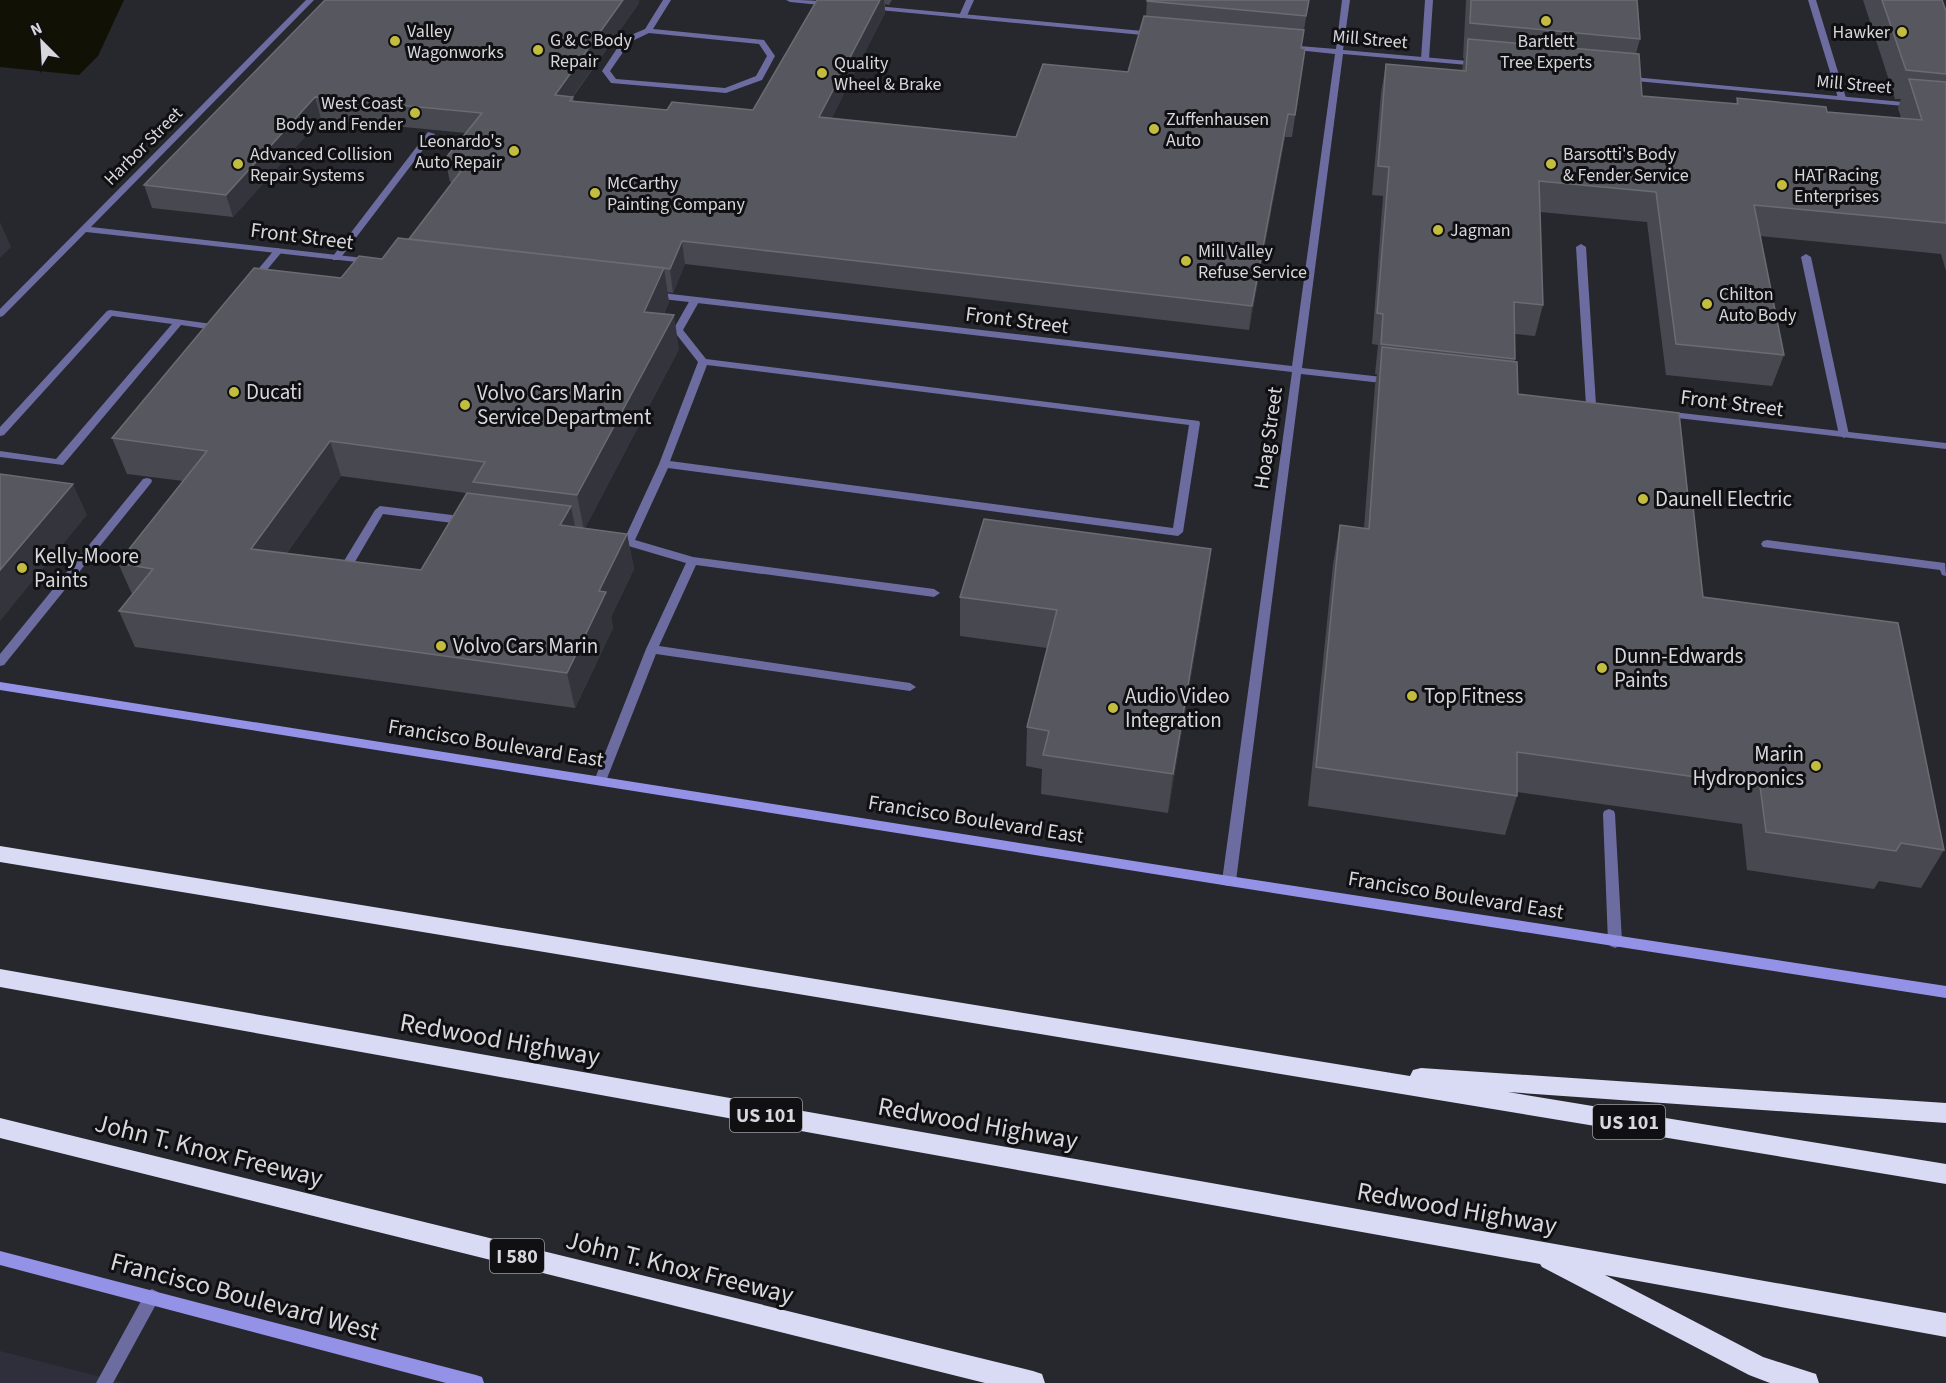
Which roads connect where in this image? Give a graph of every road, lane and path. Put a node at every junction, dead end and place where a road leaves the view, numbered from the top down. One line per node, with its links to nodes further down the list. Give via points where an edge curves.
1 (310, 0): 21 (street, Harbor Street)
2 (667, 0): 11 (street)
3 (790, 0): 8 (street)
4 (970, 0): 10 (street)
5 (1346, 0): 14 (street, Hoag Street)
6 (1429, 0): 15 (street)
7 (1812, 0): 18 (street)
8 (837, 4)
9 (860, 6): 10 (street)
10 (963, 16): 12 (street)
11 (648, 32): 11 (street, via 760,42 771,57 759,78 726,92 614,81 606,70 627,40)
12 (1163, 35)
13 (1280, 46): 14 (street, Mill Street)
14 (1339, 51): 15 (street, Mill Street); 34 (street, Hoag Street)
15 (1425, 59): 16 (street, Mill Street)
16 (1484, 65)
17 (1616, 77): 18 (street, Mill Street)
18 (1842, 98): 19 (street, Mill Street)
19 (1946, 108)
20 (431, 134): 25 (street)
21 (84, 229): 23 (street, Front Street); 31 (street, Harbor Street)
22 (1581, 247): 37 (street)
23 (278, 251): 25 (street, Front Street); 27 (street)
24 (1806, 257): 41 (street)
25 (336, 258): 26 (street, Front Street)
26 (382, 264)
27 (243, 293)
28 (648, 295): 29 (street, Front Street)
29 (694, 300): 33 (street, via 678,330); 34 (street, Front Street)
30 (228, 310): 32 (street, via 214,327)
31 (0, 314)
32 (179, 322): 40 (street, via 110,313); 43 (street, via 59,463)
33 (703, 362): 44 (street); 44 (street, via 1195,423 1178,532)
34 (1297, 370): 35 (street, Front Street); 59 (street, Hoag Street)
35 (1403, 383)
36 (1579, 404): 37 (street)
37 (1591, 405): 38 (street)
38 (1602, 406)
39 (1648, 412): 41 (street, Front Street)
40 (0, 433)
41 (1845, 435): 42 (street, Front Street)
42 (1946, 446)
43 (0, 454)
44 (664, 464): 48 (street, via 623,541)
45 (147, 481): 53 (street)
46 (475, 522): 50 (street, via 380,510)
47 (1767, 544): 49 (street, via 1945,567)
48 (692, 561): 51 (street); 52 (street)
49 (1946, 572)
50 (342, 576)
51 (934, 593)
52 (652, 649): 55 (street); 56 (street)
53 (0, 662)
54 (0, 686): 56 (street, Francisco Boulevard East)
55 (910, 687)
56 (600, 780): 59 (street, Francisco Boulevard East)
57 (1609, 814): 60 (street)
58 (0, 854): 63 (highway, US 101)
59 (1229, 881): 60 (street, Francisco Boulevard East)
60 (1615, 942): 62 (street, Francisco Boulevard East)
61 (0, 978): 67 (highway, Redwood Highway / US 101)
62 (1946, 992)
63 (1312, 1070): 64 (highway); 66 (highway, US 101)
64 (1946, 1113)
65 (0, 1128): 73 (highway, John T. Knox Freeway / I 580)
66 (1946, 1174)
67 (1532, 1250): 70 (highway, Redwood Highway / US 101); 74 (highway, via 1758,1367)
68 (0, 1258): 69 (street, Francisco Boulevard West)
69 (152, 1297): 71 (street); 72 (street, Francisco Boulevard West)
70 (1946, 1325)
71 (104, 1383)
72 (476, 1383)
73 (1033, 1383)
74 (1807, 1383)

